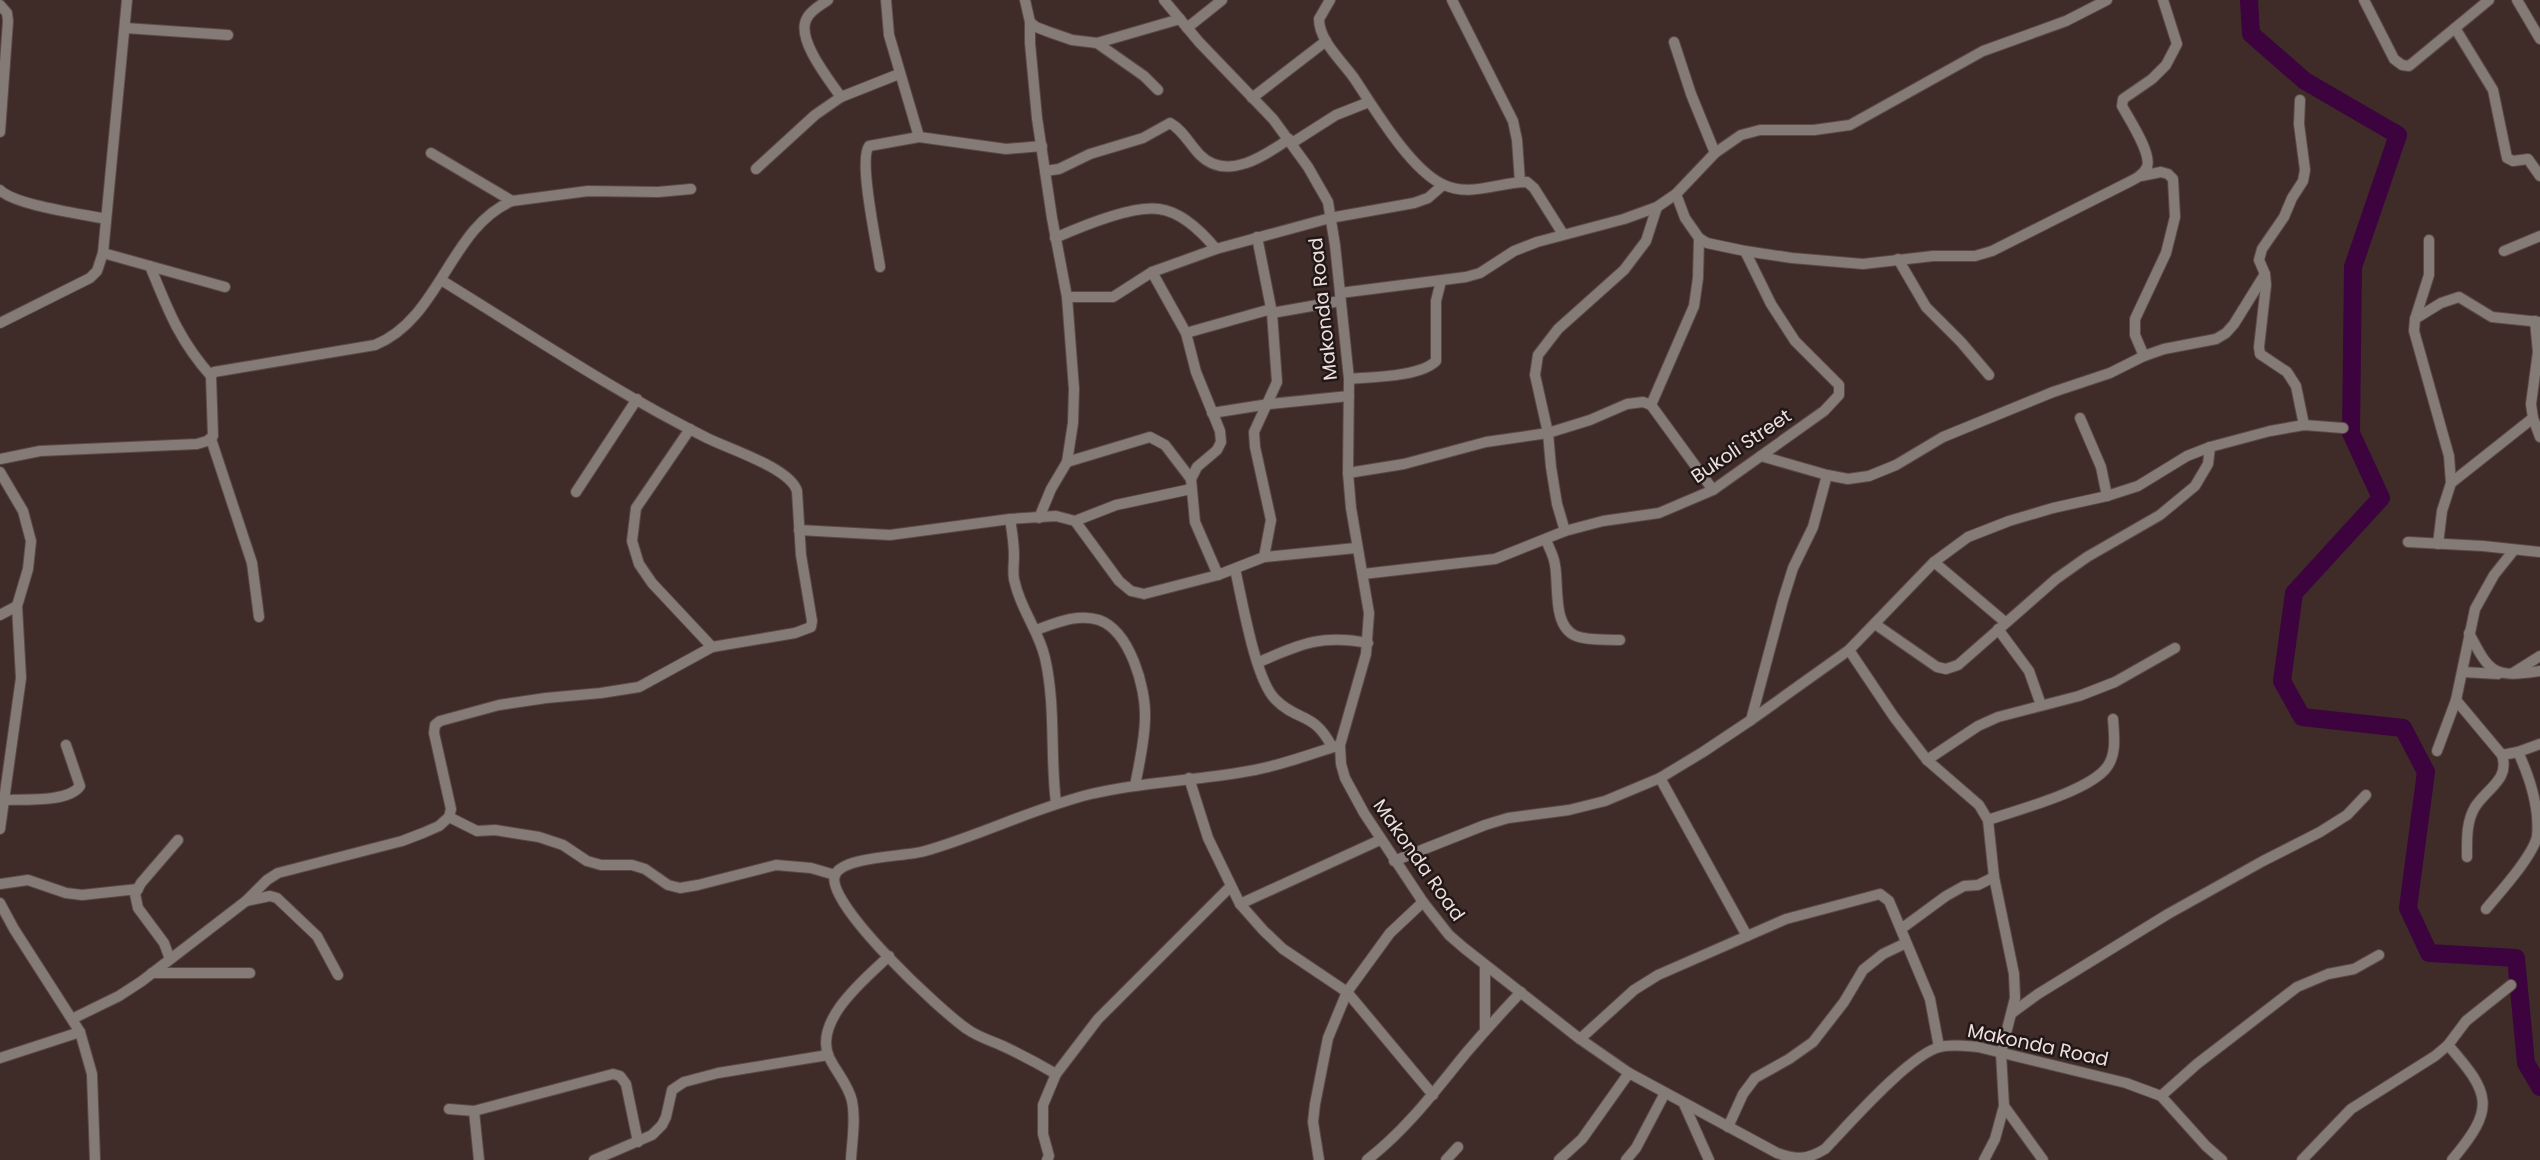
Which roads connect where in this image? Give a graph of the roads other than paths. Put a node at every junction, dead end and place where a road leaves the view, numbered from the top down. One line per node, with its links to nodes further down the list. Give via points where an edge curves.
1 (127, 0): 17 (street)
2 (828, 0): 26 (street, via 806,18 804,29 807,43)
3 (886, 0): 24 (street)
4 (1025, 0): 15 (street)
5 (1164, 0): 16 (street, Makonda Road)
6 (1222, 0): 16 (street)
7 (1330, 0): 21 (street, via 1319,19)
8 (1452, 0): 42 (street, via 1513,121)
9 (2108, 0): 36 (street, via 2066,21 1983,51 1850,125 1760,131 1741,135)
10 (2163, 0): 40 (street, via 2177,44 2166,65 2123,99 2122,106 2146,151 2147,168)
11 (2364, 0): 18 (street, via 2394,59 2402,65 2416,62)
12 (2489, 0): 18 (street)
13 (2517, 0): 20 (street)
14 (0, 5): 30 (street, via 8,21)
15 (1030, 22): 23 (street, via 1072,40); 33 (street)
16 (1183, 24): 23 (street); 27 (street, Makonda Road)
17 (125, 28): 19 (street); 50 (street)
18 (2455, 28): 37 (street, via 2493,90 2507,158)
19 (228, 35)
20 (2540, 38)
21 (1326, 41): 27 (street); 29 (street)
22 (1674, 41): 36 (street)
23 (1097, 43): 25 (street)
24 (899, 74): 26 (street); 31 (street)
25 (1158, 89)
26 (841, 97): 38 (street)
27 (1252, 98): 32 (street, Makonda Road)
28 (2300, 100): 65 (street, via 2304,181 2262,249 2259,260)
29 (1369, 102): 32 (street); 43 (street, via 1405,150)
30 (0, 132)
31 (919, 137): 33 (street, via 1006,149); 63 (street, via 878,143 866,150)
32 (1291, 141): 39 (street, via 1242,166 1216,164 1203,159 1170,123 1143,138); 49 (street, Makonda Road, via 1321,188)
33 (1042, 146): 39 (street)
34 (2540, 152): 37 (street)
35 (431, 153): 47 (street)
36 (1715, 153): 46 (street)
37 (2528, 159): 41 (street)
38 (756, 169)
39 (1045, 171): 55 (street)
40 (2141, 176): 61 (street, via 1992,251 1975,256); 76 (street, via 2161,172 2173,179 2175,217 2165,253 2135,319 2135,335)
41 (2540, 176)
42 (1520, 182): 43 (street, via 1460,190); 51 (street, via 1534,188)
43 (1443, 185): 49 (street, via 1414,203)
44 (691, 189): 47 (street, via 588,191)
45 (0, 191): 50 (street, via 24,202)
46 (1676, 194): 48 (street); 54 (street)
47 (512, 201): 66 (street, via 482,223)
48 (1657, 207): 51 (street); 90 (street, via 1646,241 1624,270 1558,329 1538,355 1535,375)
49 (1330, 218): 53 (street); 70 (street, Makonda Road)
50 (106, 219): 60 (street)
51 (1563, 234): 67 (street, via 1514,251 1480,273)
52 (2540, 236): 59 (street)
53 (1257, 237): 57 (street); 71 (street)
54 (1699, 237): 58 (street); 83 (street, via 1694,306)
55 (1055, 239): 57 (street, via 1113,216 1159,209 1198,230); 69 (street)
56 (2429, 240): 72 (street, via 2429,275)
57 (1216, 249): 64 (street)
58 (1745, 251): 61 (street, via 1863,264); 94 (street, Bukoli Street, via 1771,304 1796,341 1839,386 1839,396 1824,411)
59 (2504, 251)
60 (103, 253): 62 (street); 74 (street, via 90,278)
61 (1898, 259): 77 (street, via 1926,307)
62 (150, 266): 68 (street); 78 (street, via 176,329)
63 (880, 267)
64 (1152, 272): 69 (street, via 1113,297); 75 (street)
65 (2265, 274): 76 (street, via 2226,333); 87 (street, via 2260,354 2287,372 2296,386)
66 (441, 280): 78 (street, via 418,312 391,338 375,345 218,370); 81 (street)
67 (1441, 281): 70 (street); 79 (street, via 1436,301 1436,362 1405,373)
68 (225, 287)
69 (1067, 297): 96 (street, via 1074,389)
70 (1340, 297): 71 (street); 79 (street, Makonda Road)
71 (1271, 311): 75 (street); 82 (street, via 1277,382)
72 (2415, 319): 73 (street, via 2459,298 2492,317); 100 (street, via 2414,331 2449,456)
73 (2538, 322): 86 (street)
74 (0, 323)
75 (1186, 332): 84 (street)
76 (2144, 356): 99 (street, via 1942,437 1878,472 1848,479)
77 (1989, 375)
78 (211, 376): 92 (street)
79 (1349, 379): 80 (street, Makonda Road)
80 (1349, 396): 82 (street); 98 (street, Makonda Road)
81 (637, 399): 89 (street); 103 (street)
82 (1269, 404): 84 (street); 116 (street, via 1254,432 1271,520)
83 (1651, 405): 90 (street, via 1627,404); 102 (street)
84 (1212, 413): 101 (street, via 1221,442 1197,467)
85 (2080, 418): 104 (street, via 2101,467)
86 (2533, 418): 91 (street); 100 (street)
87 (2304, 425): 88 (street); 93 (street)
88 (2343, 428)
89 (690, 429): 108 (street, via 793,481); 130 (street, via 636,508 632,541 639,564 652,583)
90 (1548, 433): 98 (street); 109 (street)
91 (2540, 437)
92 (211, 439): 95 (street, via 197,444 40,451); 123 (street, via 252,563)
93 (2210, 447): 104 (street, via 2138,486); 125 (street, via 2208,464 2195,486 2160,515 2056,579)
94 (1761, 456): 99 (street); 102 (street, Bukoli Street)
95 (0, 460)
96 (1067, 462): 101 (street, via 1150,437 1165,445); 106 (street)
97 (0, 472): 121 (street, via 23,511 32,541)
98 (1348, 473): 113 (street, Makonda Road)
99 (1827, 475): 141 (street, via 1814,527 1783,600)
100 (2451, 482): 112 (street)
101 (1191, 484): 107 (street); 120 (street, via 1195,522)
102 (1713, 490): 109 (street, Bukoli Street, via 1659,513)
103 (576, 492)
104 (2107, 496): 117 (street, via 2009,520 1968,537)
105 (1010, 519): 106 (street); 108 (street, via 890,535); 126 (street, via 1014,580)
106 (1039, 519): 107 (street, via 1056,516)
107 (1075, 521): 120 (street, via 1118,581 1131,591 1144,594)
108 (799, 530): 130 (street, via 811,627)
109 (1565, 531): 110 (street, Bukoli Street)
110 (1546, 540): 119 (street, Bukoli Street, via 1495,559); 128 (street, via 1567,629 1592,639)
111 (2408, 542): 112 (street)
112 (2438, 544): 114 (street)
113 (1356, 548): 116 (street); 119 (street, Makonda Road)
114 (2514, 550): 115 (street); 127 (street, via 2475,609)
115 (2540, 552)
116 (1265, 557): 118 (street)
117 (1934, 562): 124 (street); 125 (street)
118 (1235, 569): 120 (street); 134 (street)
119 (1363, 574): 129 (street, Makonda Road)
120 (1218, 575)
121 (17, 607): 122 (street); 152 (street, via 20,678)
122 (0, 615)
123 (259, 617)
124 (1875, 624): 125 (street, via 1946,669 1958,665); 132 (street)
125 (2001, 625): 139 (street, via 2029,671)
126 (1036, 630): 151 (street, via 1085,618 1118,633 1131,654 1145,716); 154 (street, via 1052,705)
127 (2469, 633): 135 (street); 137 (street, via 2488,665)
128 (1620, 640)
129 (1368, 643): 134 (street, via 1325,638); 144 (street, Makonda Road)
130 (712, 647): 155 (street, via 639,687 523,701 440,721 434,733 449,792)
131 (2175, 648): 139 (street, via 2115,682)
132 (1849, 650): 141 (street); 148 (street)
133 (2540, 656): 137 (street)
134 (1259, 662): 144 (street, via 1276,700 1312,720)
135 (2463, 671): 137 (street); 138 (street)
136 (2540, 671): 137 (street)
137 (2504, 675)
138 (2456, 700): 145 (street); 147 (street)
139 (2042, 705): 148 (street, via 1978,726)
140 (2113, 719): 156 (street, via 2114,753 2099,774 2049,799)
141 (1751, 720): 150 (street)
142 (2540, 744): 146 (street)
143 (66, 745): 152 (street, via 80,786 77,791 55,798)
144 (1336, 746): 149 (street, via 1270,767); 160 (street, Makonda Road, via 1345,778)
145 (2437, 751)
146 (2518, 752): 147 (street); 158 (street, via 2538,805)
147 (2502, 755): 161 (street, via 2503,774 2470,818)
148 (1927, 760): 156 (street, via 1979,805)
149 (1189, 778): 151 (street); 166 (street, via 1208,838)
150 (1660, 778): 162 (street, via 1605,801 1485,825); 174 (street)
151 (1135, 786): 154 (street)
152 (3, 795): 157 (street)
153 (2366, 795): 186 (street, via 2347,815 2116,945)
154 (1056, 803): 163 (street, via 926,851 852,862)
155 (449, 817): 163 (street, via 477,831 539,837 601,865 632,865 680,888 776,865); 168 (street, via 402,841 278,873)
156 (1988, 820): 164 (street)
157 (0, 830)
158 (2539, 838): 172 (street)
159 (178, 840): 167 (street)
160 (1380, 840): 162 (street, Makonda Road); 171 (street)
161 (2467, 857)
162 (1394, 861): 169 (street, Makonda Road)
163 (835, 875): 177 (street, via 850,915)
164 (1994, 877): 173 (street, via 1946,896); 186 (street, via 2014,974)
165 (0, 884): 167 (street, via 28,880 82,895)
166 (1231, 886): 171 (street); 197 (street, via 1098,1019)
167 (138, 889): 178 (street, via 138,908)
168 (246, 901): 178 (street); 182 (street, via 270,896 285,904 317,936)
169 (1423, 902): 179 (street, Makonda Road, via 1449,935); 184 (street, via 1390,933)
170 (0, 903): 187 (street)
171 (1240, 904): 184 (street, via 1283,949)
172 (2486, 909)
173 (1901, 929): 174 (street, via 1889,901 1875,894 1786,919); 175 (street)
174 (1747, 936): 190 (street, via 1658,975 1634,990)
175 (1906, 943): 192 (street, via 1930,999); 205 (street, via 1863,970 1813,1042 1755,1078)
176 (2379, 955): 200 (street, via 2354,969 2297,987)
177 (889, 956): 194 (street, via 832,1019); 197 (street, via 966,1029)
178 (170, 959): 180 (street)
179 (1485, 965): 185 (street, Makonda Road); 188 (street)
180 (152, 973): 181 (street); 187 (street)
181 (250, 973)
182 (338, 975)
183 (2511, 985): 191 (street, via 2466,1021)
184 (1347, 992): 199 (street); 213 (street, via 1328,1038 1315,1104 1312,1122)
185 (1521, 992): 188 (street); 190 (street, Makonda Road)
186 (2012, 1013): 193 (street)
187 (72, 1019): 189 (street)
188 (1485, 1031): 199 (street)
189 (80, 1032): 195 (street); 208 (street, via 92,1074)
190 (1580, 1039): 196 (street, Makonda Road)
191 (2448, 1045): 222 (street, via 2351,1109); 223 (street, via 2475,1076 2482,1111 2479,1125)
192 (1940, 1047): 193 (street, Makonda Road); 205 (street, Makonda Road, via 1906,1067 1825,1149 1811,1157 1793,1159)
193 (2001, 1052): 200 (street, Makonda Road); 202 (street)
194 (828, 1055): 206 (street, via 684,1082 672,1090 662,1125); 211 (street, via 851,1097)
195 (0, 1058)
196 (1629, 1073): 198 (street, Makonda Road); 216 (street, via 1582,1139)
197 (1056, 1074): 212 (street, via 1043,1105)
198 (1665, 1093): 201 (street, Makonda Road); 217 (street)
199 (1433, 1095): 214 (street, via 1394,1139)
200 (2161, 1096): 221 (street, Makonda Road)
201 (1684, 1104): 205 (street, Makonda Road); 218 (street)
202 (2004, 1106): 219 (street); 220 (street)
203 (449, 1109): 204 (street)
204 (474, 1111): 206 (street, via 613,1074 626,1084); 209 (street)
205 (1728, 1127)
206 (638, 1142): 210 (street)
207 (1458, 1147): 215 (street)
208 (95, 1160)
209 (480, 1160)
210 (594, 1160)
211 (851, 1160)
212 (1047, 1160)
213 (1319, 1160)
214 (1367, 1160)
215 (1446, 1160)
216 (1559, 1160)
217 (1626, 1160)
218 (1709, 1160)
219 (1984, 1160)
220 (2043, 1160)
221 (2222, 1160)
222 (2302, 1160)
223 (2452, 1160)

